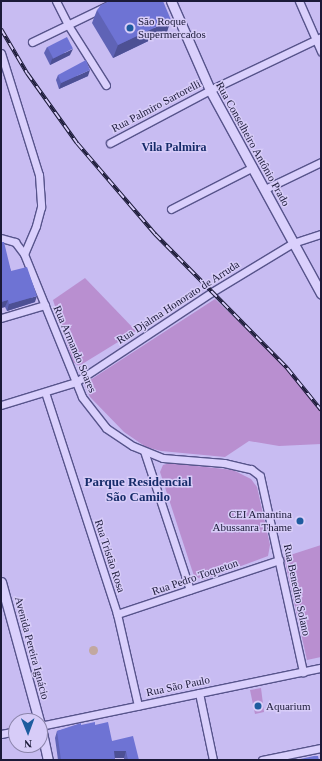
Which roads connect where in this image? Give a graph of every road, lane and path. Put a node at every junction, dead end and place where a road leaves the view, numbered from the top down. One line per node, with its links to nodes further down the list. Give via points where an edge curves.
1 (56, 1): 5 (street)
2 (117, 1): 5 (street)
3 (171, 1): 11 (main road, Rua Conselheiro Antônio Prado)
4 (299, 1): 6 (street)
5 (68, 25): 7 (street); 10 (street)
6 (318, 38): 8 (street); 11 (street, Rua Palmiro Sartorelli)
7 (32, 42)
8 (321, 51)
9 (1, 53): 20 (street, via 39,175 41,207)
10 (106, 85)
11 (210, 90): 12 (street, Rua Palmiro Sartorelli); 14 (main road, Rua Conselheiro Antônio Prado)
12 (110, 143)
13 (321, 162): 15 (street)
14 (253, 167): 15 (main road, Rua Conselheiro Antônio Prado); 16 (street)
15 (265, 189): 19 (main road, Rua Conselheiro Antônio Prado)
16 (171, 209)
17 (321, 234): 19 (street, Rua Djalma Honorato de Arruda)
18 (1, 238): 20 (street, Rua Armando Soares, via 15,242)
19 (293, 243): 21 (main road, Rua Conselheiro Antônio Prado); 24 (street, Rua Djalma Honorato de Arruda, via 200,299)
20 (24, 254): 22 (street, Rua Armando Soares)
21 (321, 294)
22 (45, 306): 23 (street); 24 (street, Rua Armando Soares)
23 (1, 318)
24 (76, 382): 25 (street, Rua Djalma Honorato de Arruda); 27 (street, Rua Armando Soares, via 90,410 106,428 133,447)
25 (45, 392): 26 (street, Rua Djalma Honorato de Arruda); 33 (street, Rua Tristão Rosa)
26 (1, 405)
27 (144, 450): 28 (street, Rua Armando Soares, via 163,458 224,463); 31 (street)
28 (253, 470): 29 (street, Rua Benedito Solano, via 263,481)
29 (279, 560): 31 (street, Rua Pedro Toqueton); 35 (street, Rua Benedito Solano)
30 (1, 582): 32 (main road, Avenida Pereira Ignácio)
31 (190, 590): 33 (street, Rua Pedro Toqueton)
32 (3, 595): 38 (main road, Avenida Pereira Ignácio)
33 (117, 614): 37 (street, Rua Tristão Rosa)
34 (321, 668): 35 (street, Rua São Paulo)
35 (303, 672): 36 (street, Rua São Paulo)
36 (199, 693): 37 (street, Rua São Paulo); 41 (street)
37 (138, 706): 39 (street, Rua São Paulo)
38 (37, 713)
39 (48, 723)
40 (321, 748): 42 (street)
41 (213, 760)
42 (262, 760)

